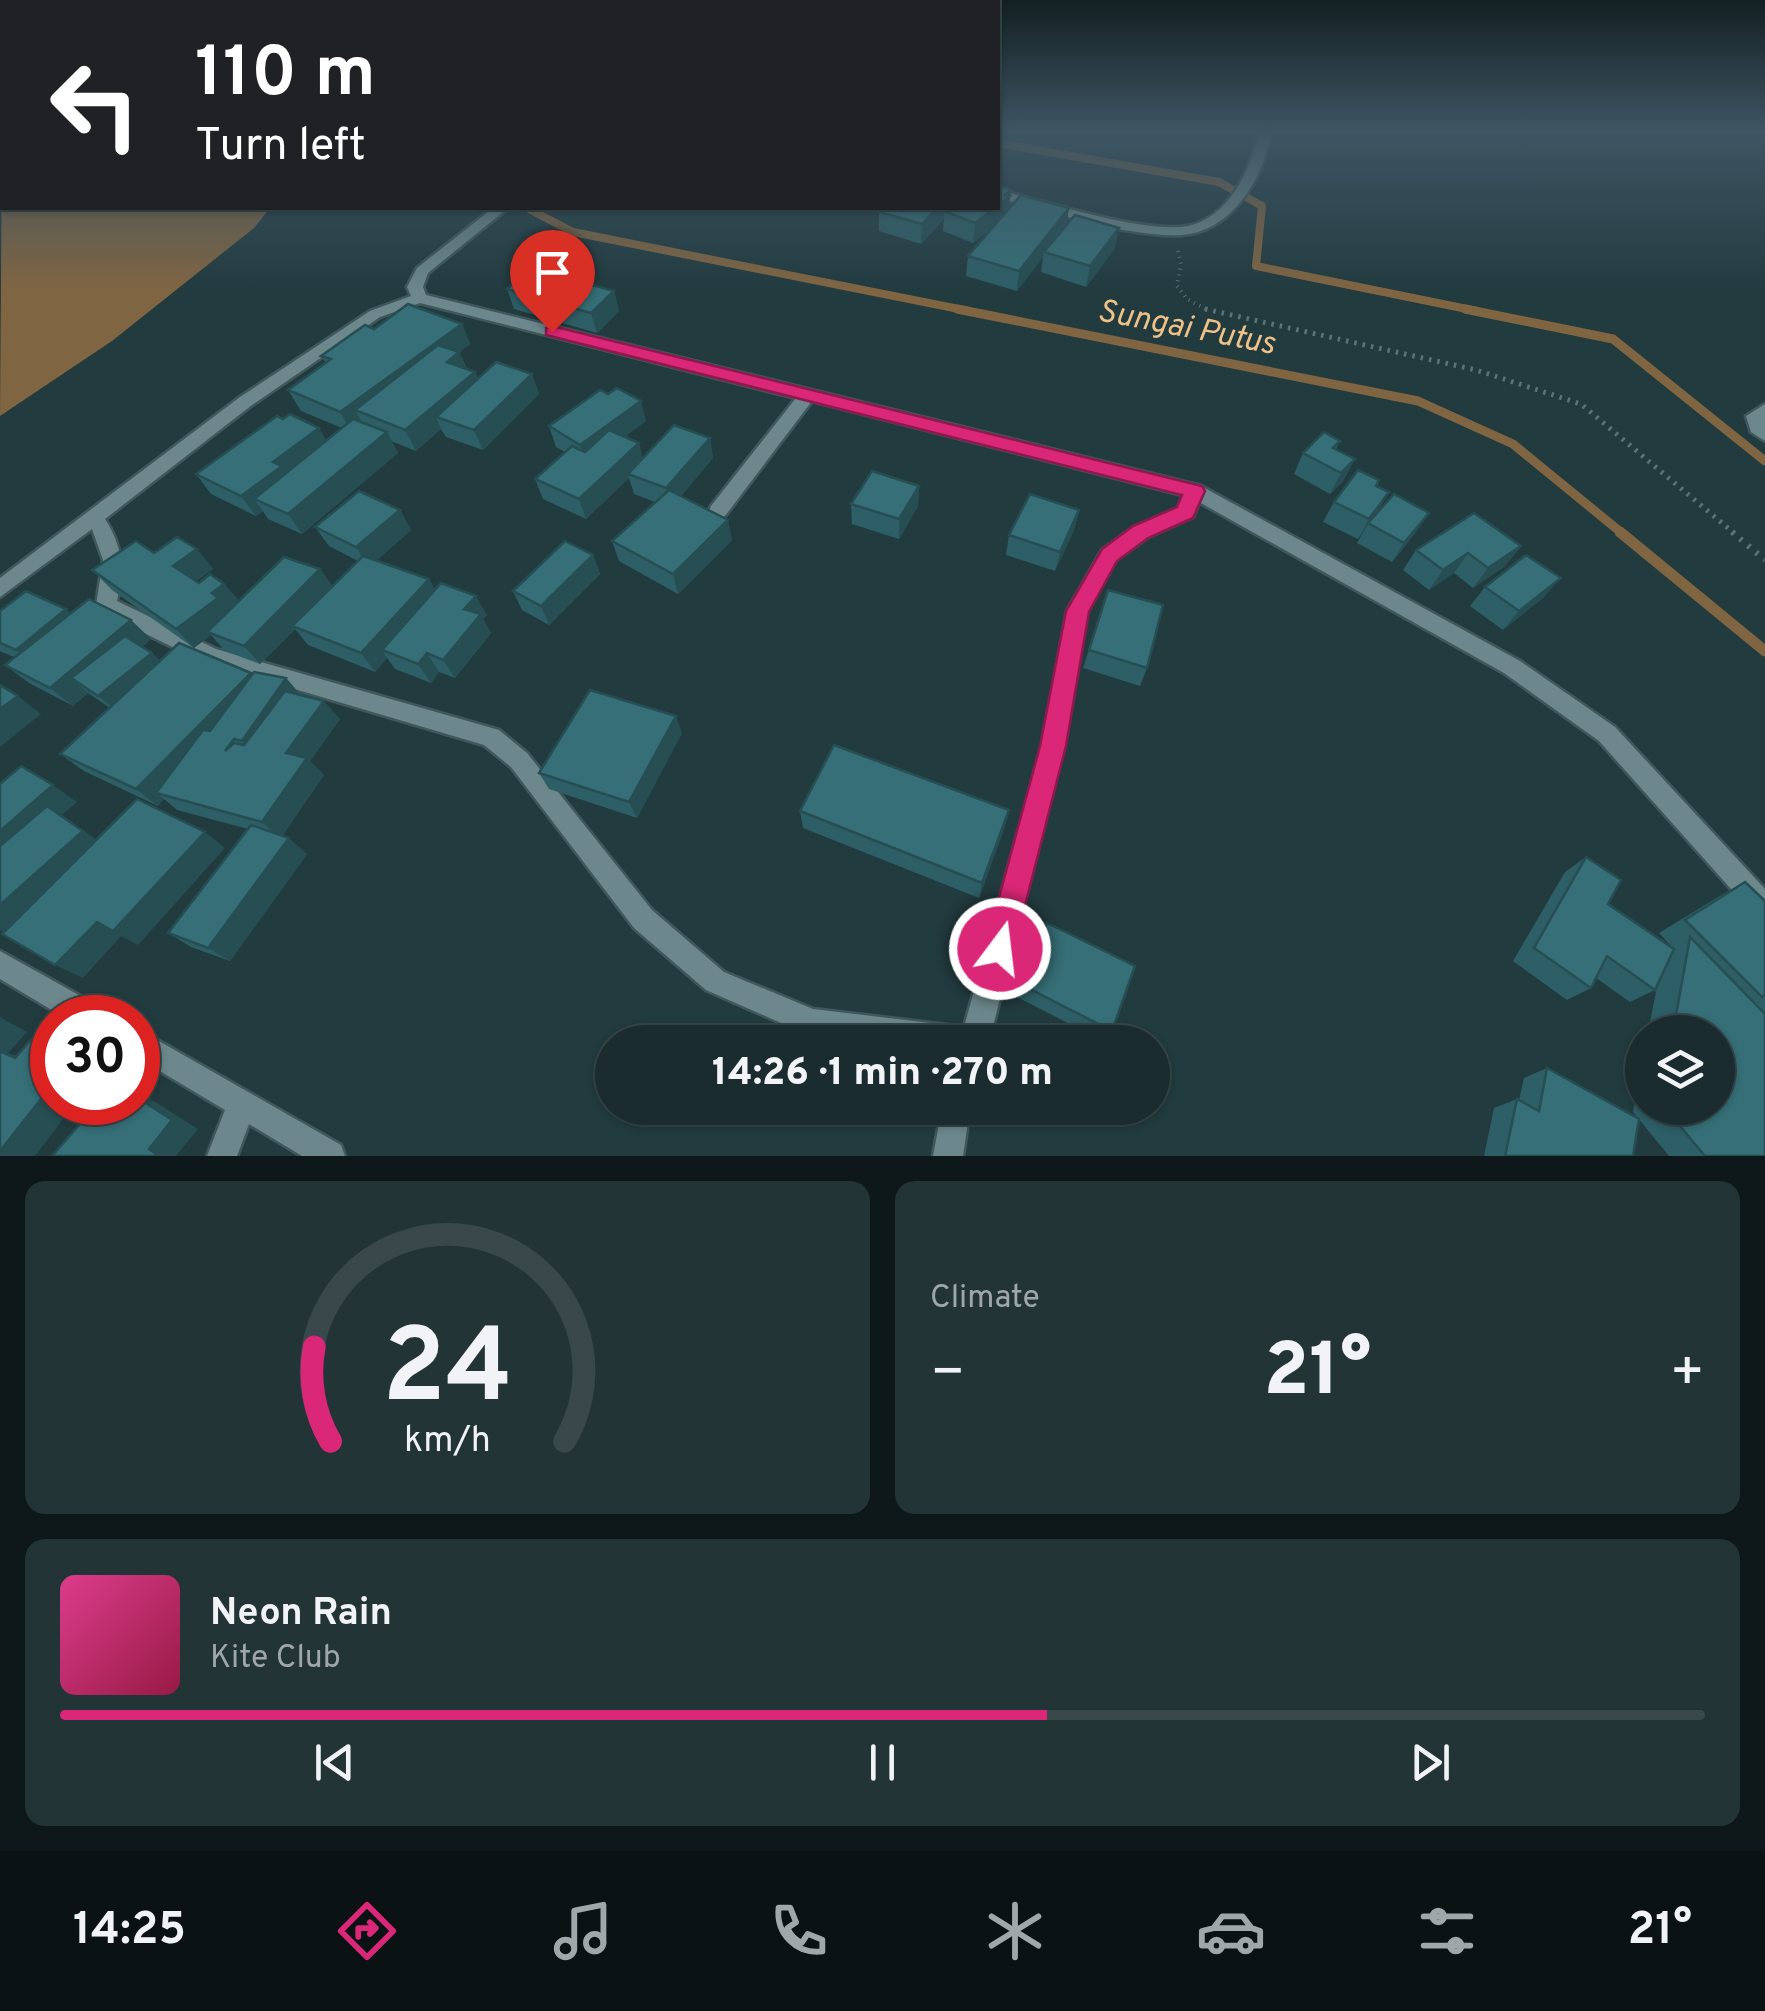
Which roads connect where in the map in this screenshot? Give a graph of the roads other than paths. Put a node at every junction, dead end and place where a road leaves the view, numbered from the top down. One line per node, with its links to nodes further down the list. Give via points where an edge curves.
1 (1248, 185): 2 (street, via 1209,221 1172,231)
2 (1000, 194)
3 (498, 210): 4 (street, via 422,271 415,287)
4 (420, 298): 5 (street); 10 (street, via 375,314 262,390)
5 (809, 392): 8 (street); 9 (street)
6 (1765, 410): 7 (street, via 1755,416)
7 (1765, 434)
8 (1194, 491): 12 (street, via 1512,667 1607,734); 16 (street, via 1186,512 1110,555 1077,611 1053,746)
9 (718, 511)
10 (95, 518): 11 (street); 15 (street, via 114,552 106,605 211,656 491,736 519,760 642,919 715,981)
11 (0, 589)
12 (1765, 908)
13 (0, 964): 14 (street)
14 (53, 995)
15 (829, 1025)
16 (979, 1025)
17 (160, 1057): 18 (street)
18 (242, 1104): 20 (street); 21 (street)
19 (953, 1125): 22 (street)
20 (222, 1156)
21 (330, 1156)
22 (948, 1156)

